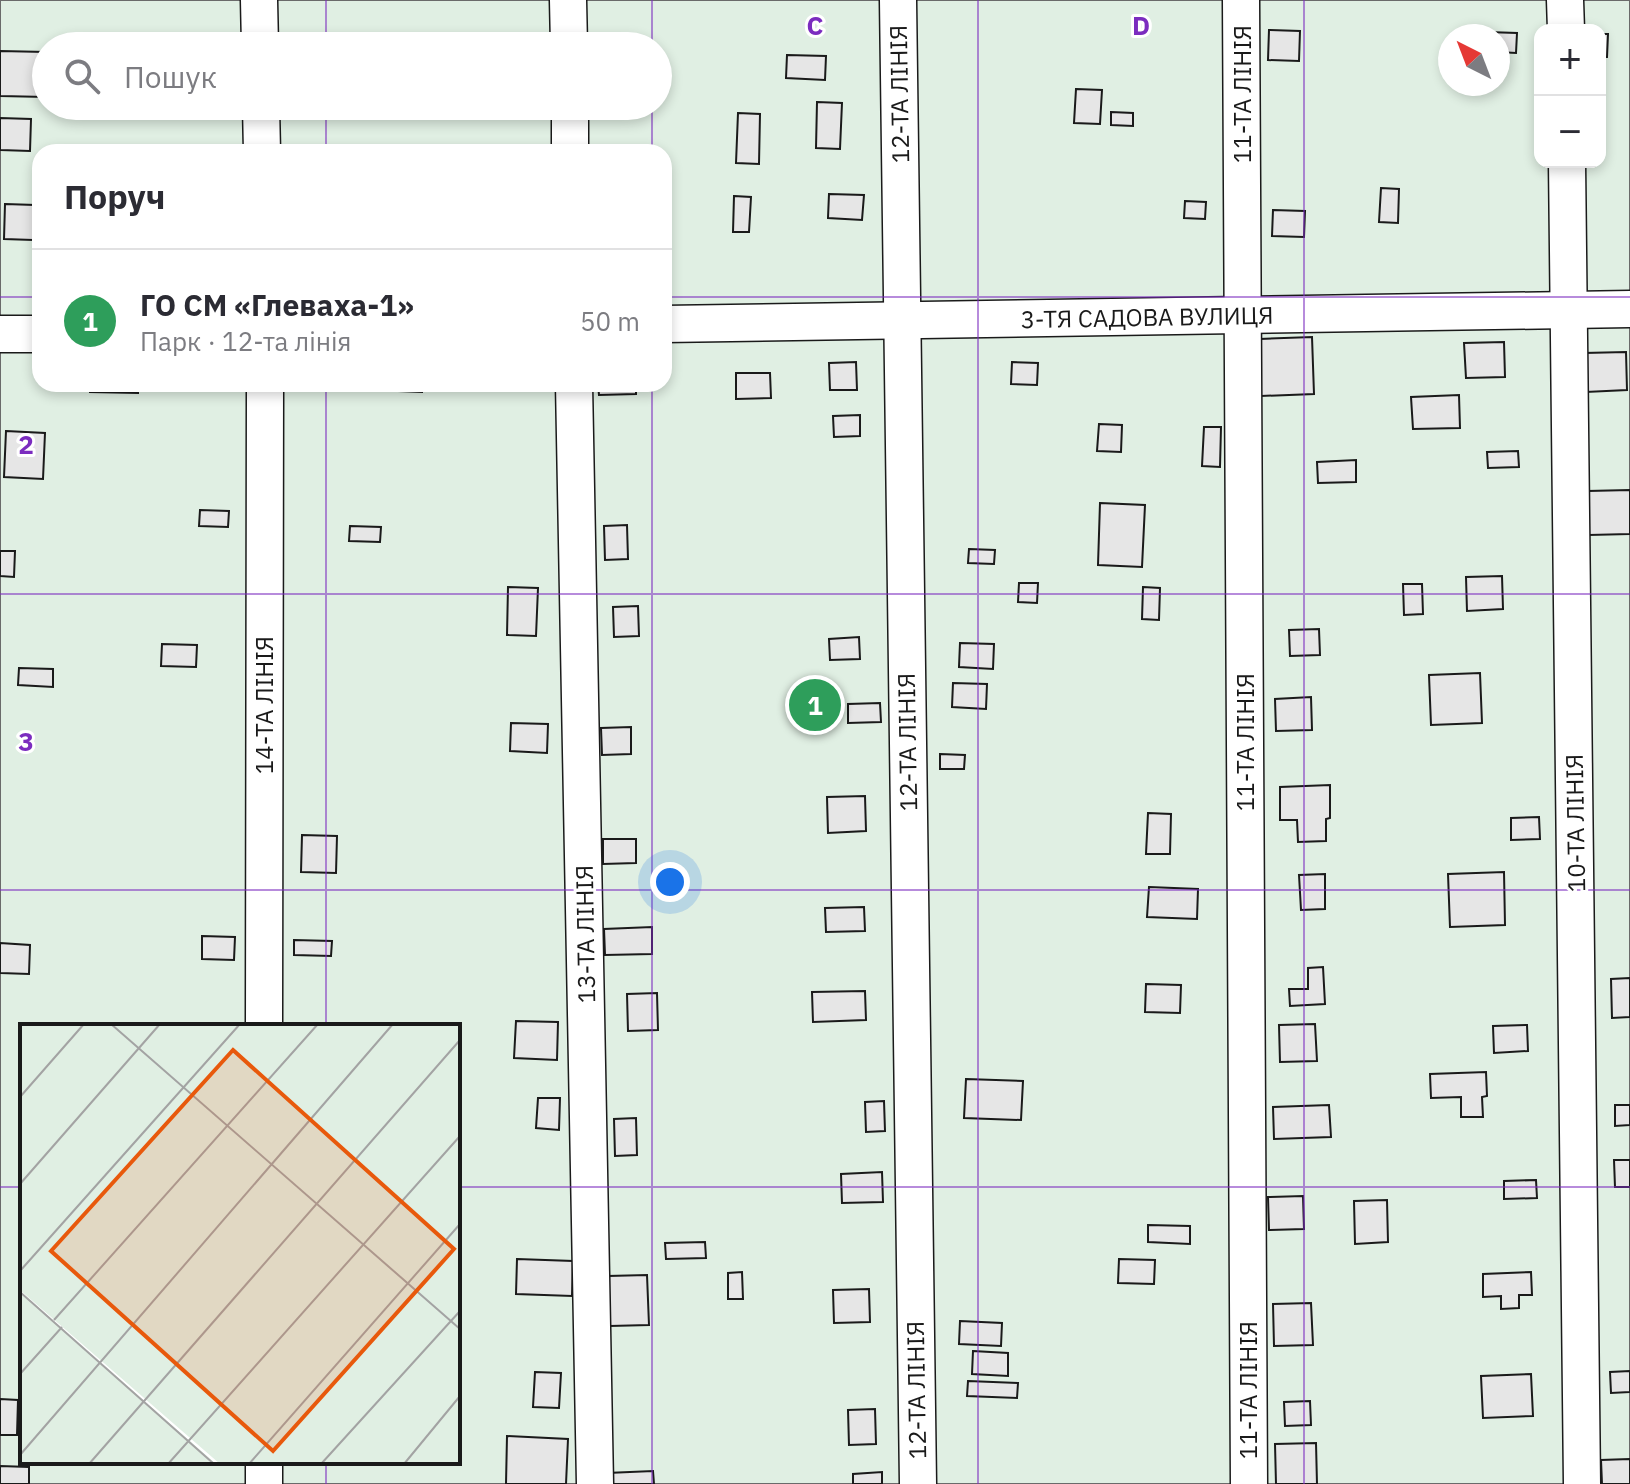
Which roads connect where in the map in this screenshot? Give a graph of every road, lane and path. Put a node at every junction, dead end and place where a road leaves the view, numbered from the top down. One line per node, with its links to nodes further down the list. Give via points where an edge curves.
1 (259, 0): 7 (street)
2 (568, 0): 8 (street)
3 (898, 0): 17 (street, 12-ТА ЛІНІЯ)
4 (1241, 0): 16 (street, 11-ТА ЛІНІЯ)
5 (1565, 0): 6 (street)
6 (1566, 24)
7 (260, 32)
8 (569, 32)
9 (261, 120): 11 (street)
10 (570, 120): 12 (street)
11 (262, 144)
12 (570, 144)
13 (1567, 168): 15 (street, 10-ТА ЛІНІЯ)
14 (1630, 309): 15 (street, 3-ТЯ САДОВА ВУЛИЦЯ)
15 (1569, 310): 16 (street, 3-ТЯ САДОВА ВУЛИЦЯ); 27 (street, 10-ТА ЛІНІЯ)
16 (1243, 315): 17 (street, 3-ТЯ САДОВА ВУЛИЦЯ); 26 (street, 11-ТА ЛІНІЯ)
17 (901, 320): 18 (street, 3-ТЯ САДОВА ВУЛИЦЯ); 25 (street, 12-ТА ЛІНІЯ)
18 (672, 324)
19 (0, 334): 20 (street)
20 (32, 334)
21 (265, 392): 23 (street, 14-ТА ЛІНІЯ)
22 (574, 392): 24 (street, 13-ТА ЛІНІЯ)
23 (264, 1024)
24 (595, 1484)
25 (918, 1484)
26 (1249, 1484)
27 (1582, 1484)

